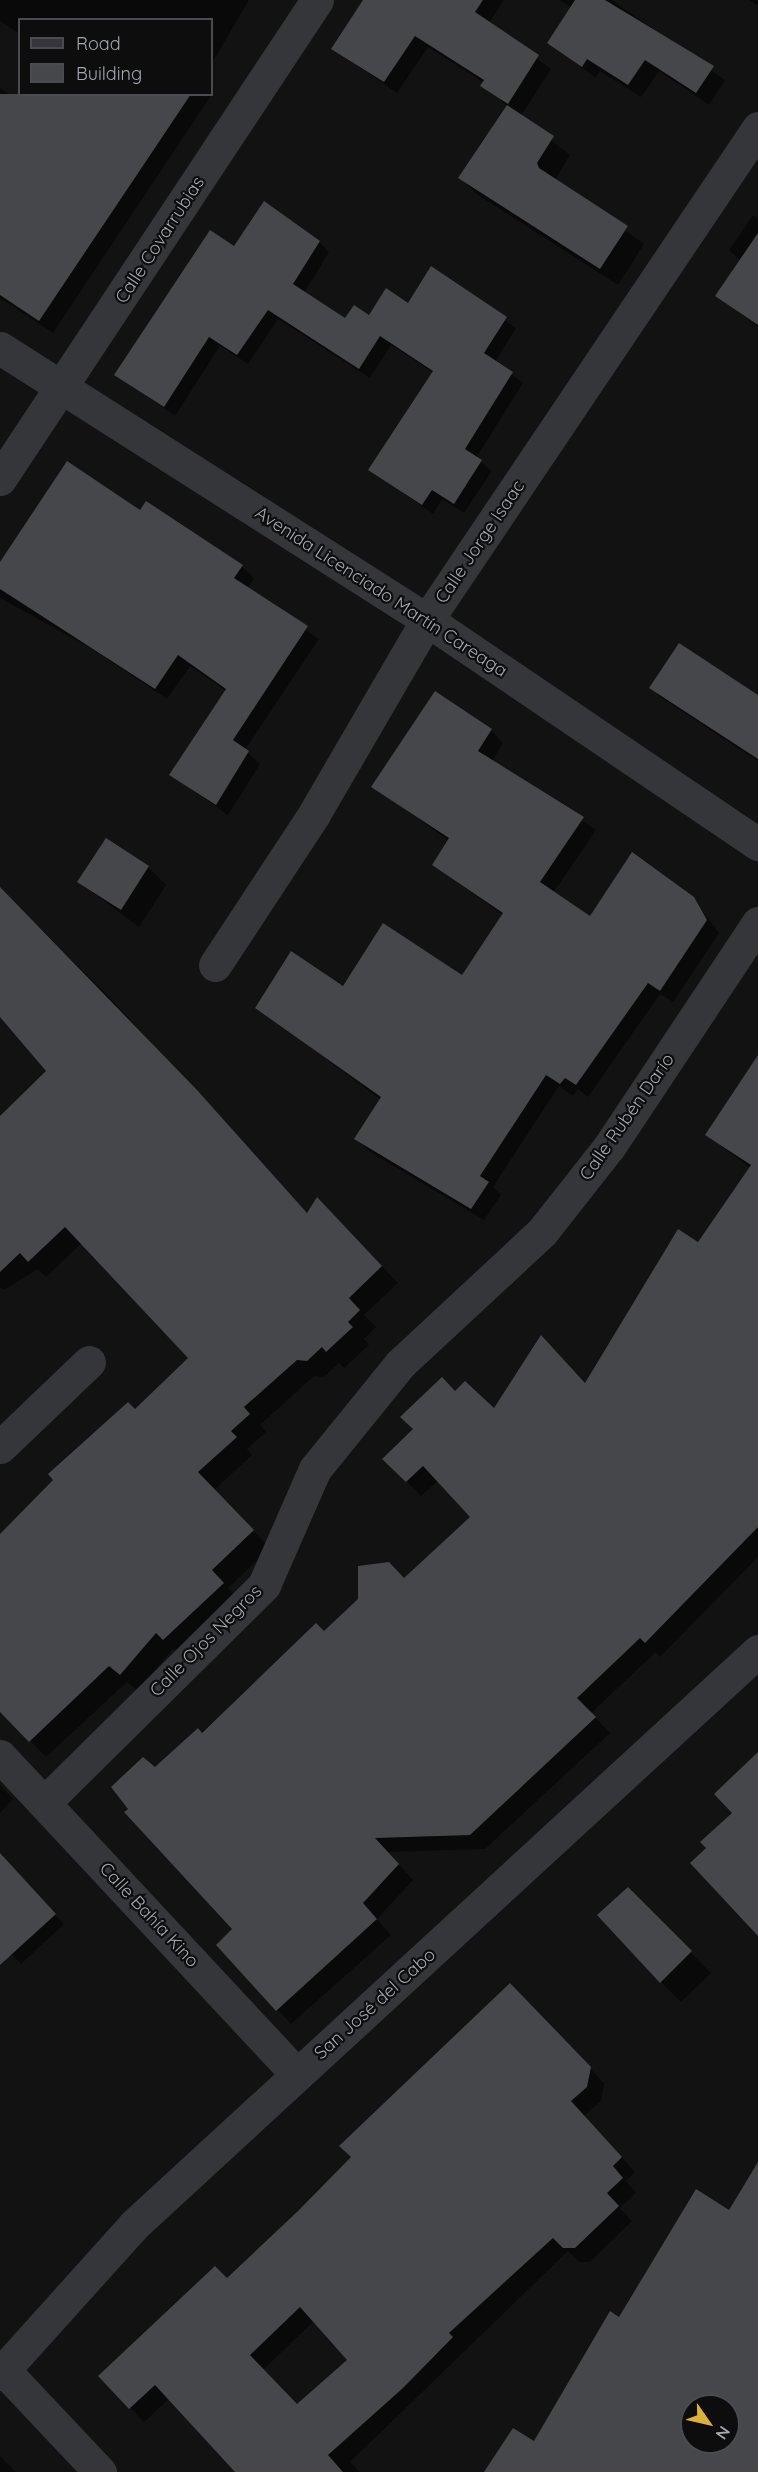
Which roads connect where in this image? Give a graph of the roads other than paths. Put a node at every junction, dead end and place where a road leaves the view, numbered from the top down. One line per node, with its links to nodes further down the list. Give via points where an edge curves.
1 (317, 0): 4 (street, Calle Covarrubias)
2 (758, 128): 6 (street, Calle Jorge Isaac)
3 (0, 348): 4 (street, Avenida Licenciado Martín Careaga)
4 (64, 386): 5 (street, Calle Covarrubias); 6 (street, Avenida Licenciado Martín Careaga)
5 (0, 479)
6 (428, 620): 7 (street, Avenida Licenciado Martín Careaga); 9 (street, Calle Jorge Isaac, via 326,794)
7 (758, 844)
8 (758, 923): 10 (street, Calle Rubén Darío, via 609,1147 542,1232)
9 (215, 965)
10 (478, 1297): 15 (street, Calle Ojos Negros, via 400,1364 315,1469 264,1585)
11 (89, 1362): 12 (street)
12 (0, 1447)
13 (758, 1651): 16 (street, San José del Cabo)
14 (0, 1756): 15 (street, Calle Bahía Kino)
15 (44, 1803): 16 (street, Calle Bahía Kino)
16 (297, 2074): 17 (street, San José del Cabo, via 134,2224)
17 (1, 2370): 18 (street)
18 (100, 2472)

